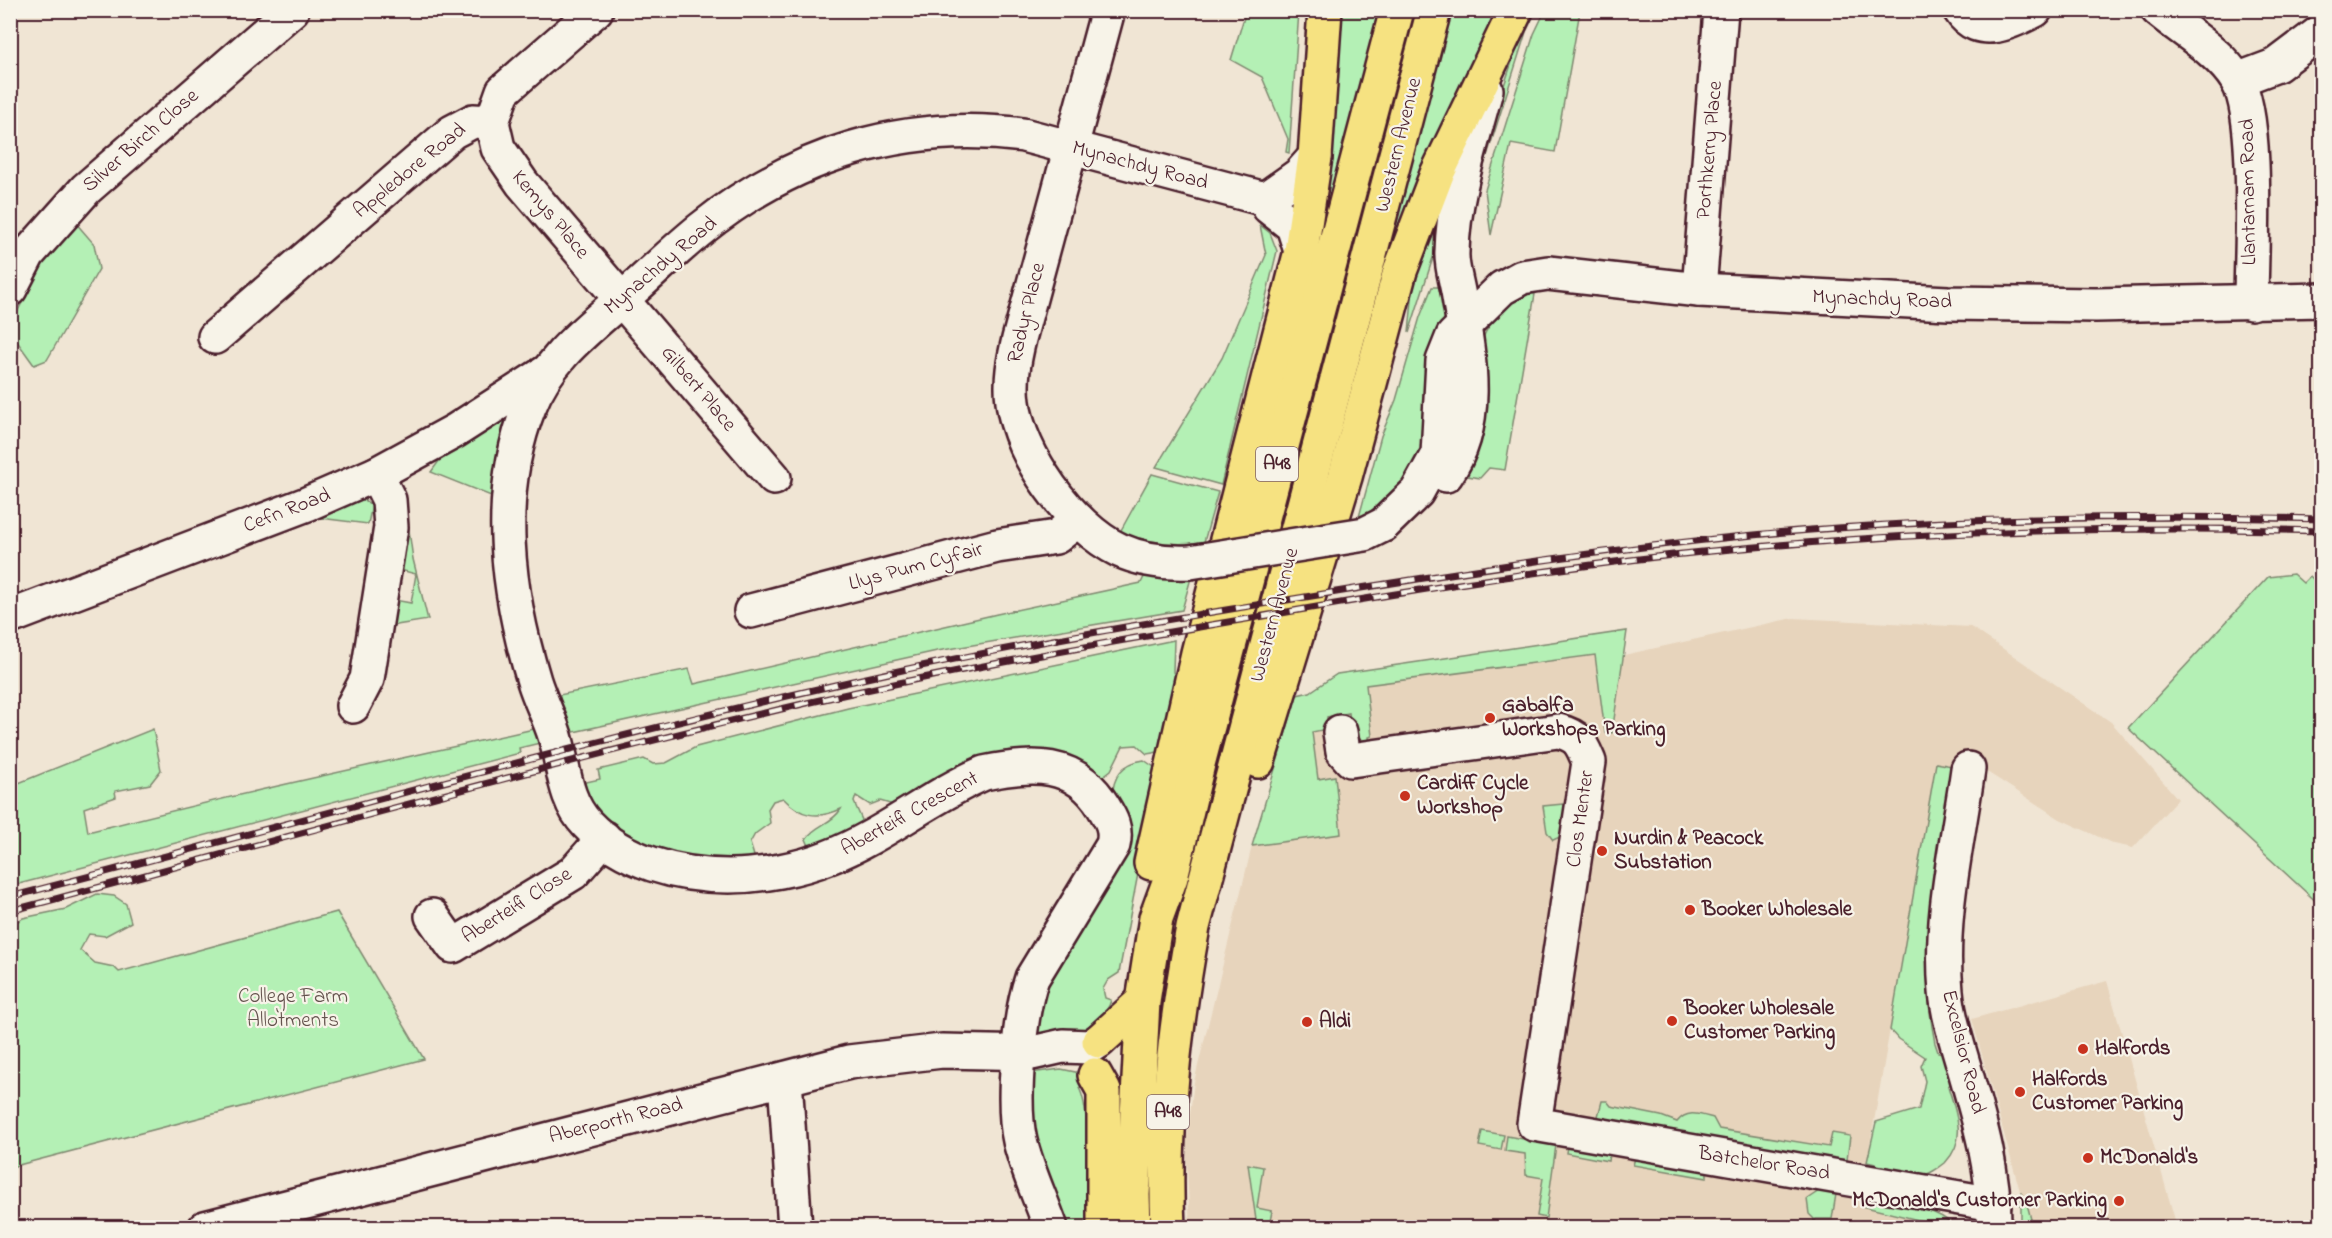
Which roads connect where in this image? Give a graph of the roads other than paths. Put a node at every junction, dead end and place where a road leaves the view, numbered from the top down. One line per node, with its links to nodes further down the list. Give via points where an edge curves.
1 (292, 10): 22 (street, Silver Birch Close, via 86,189 28,254)
2 (596, 10): 15 (street, Appledore Road, via 503,91)
3 (1108, 10): 16 (street, Radyr Place)
4 (1325, 10): 17 (highway)
5 (1397, 10): 40 (highway, Western Avenue / A48, via 1171,877)
6 (1434, 10): 41 (highway, Western Avenue / A48, via 1222,812)
7 (1516, 10): 13 (highway)
8 (1722, 10): 23 (street, Porthkerry Place)
9 (1960, 10): 10 (street, via 1970,21 1990,27)
10 (2035, 10)
11 (2158, 10): 14 (street, Llantarnam Road, via 2222,61)
12 (2322, 31): 14 (street, via 2277,65)
13 (1495, 52): 19 (street, via 1456,206); 41 (highway, via 1437,174 1400,271 1345,477 1257,766 1204,961)
14 (2237, 80): 26 (street, Llantarnam Road, via 2249,112)
15 (492, 122): 24 (street, Kemys Place, via 504,160); 28 (street, Appledore Road, via 473,121 452,132)
16 (1071, 148): 18 (street, Mynachdy Road); 24 (street, Mynachdy Road, via 1023,135 942,131 902,135 830,155 734,205); 32 (street, Radyr Place, via 1011,372 1017,425 1046,480)
17 (1315, 157): 18 (street, via 1299,175); 20 (highway)
18 (1265, 199): 20 (street, via 1293,226)
19 (1454, 237): 21 (street, via 1471,267); 27 (street, via 1452,252)
20 (1301, 251): 40 (highway, via 1177,739 1148,876)
21 (1502, 288): 23 (street, Mynachdy Road, via 1522,277 1548,273); 27 (street, Mynachdy Road)
22 (10, 289)
23 (1699, 290): 26 (street, Mynachdy Road, via 1872,301)
24 (621, 300): 29 (street, Mynachdy Road); 31 (street, Gilbert Place)
25 (2322, 300): 26 (street, Mynachdy Road)
26 (2251, 303)
27 (1464, 327): 32 (street, Radyr Place, bridge, via 1469,410 1456,458 1430,498 1412,514 1365,534 1190,562 1157,561 1126,553)
28 (215, 337)
29 (548, 371): 30 (street, Cefn Road); 38 (street, Mynachdy Road, via 527,411 513,467 507,533 509,573 521,634 554,734 567,790 586,824)
30 (376, 474): 34 (street, Cefn Road); 35 (street, via 389,500 392,527 367,679)
31 (774, 478)
32 (1078, 520): 33 (street, Llys Pum Cyfair, via 1056,537 997,546)
33 (751, 611)
34 (10, 617)
35 (353, 706)
36 (1340, 732): 47 (street, Clos Menter, via 1343,751 1351,760 1558,731 1574,735 1583,747 1589,762)
37 (1968, 769): 48 (street, Excelsior Road, via 1947,914 1946,991 1983,1135)
38 (604, 838): 39 (street, Aberteifi Close, via 573,873 453,946); 44 (street, Aberteifi Crescent, via 634,857 665,868 700,874 748,875 829,857 984,773 1045,767 1080,779 1108,814 1114,838 1106,858 1032,978 1024,1002)
39 (432, 916)
40 (1156, 918): 42 (highway, Western Avenue / A48)
41 (1180, 998): 54 (highway, Western Avenue / A48, via 1166,1142)
42 (1143, 1001): 43 (highway); 53 (highway, Western Avenue / A48)
43 (1099, 1041): 44 (street, Aberporth Road, via 1090,1047)
44 (1024, 1045): 45 (street, Aberporth Road, via 1061,1064 1079,1066); 46 (street, Aberporth Road, via 887,1056); 51 (street, Aberteifi Crescent, via 1018,1129)
45 (1095, 1075): 52 (highway, via 1104,1091)
46 (785, 1079): 49 (street, Aberporth Road); 50 (street)
47 (1534, 1124): 48 (street, Batchelor Road)
48 (1994, 1216)
49 (205, 1227)
50 (795, 1227)
51 (1051, 1227)
52 (1104, 1227)
53 (1134, 1227)
54 (1168, 1227)

